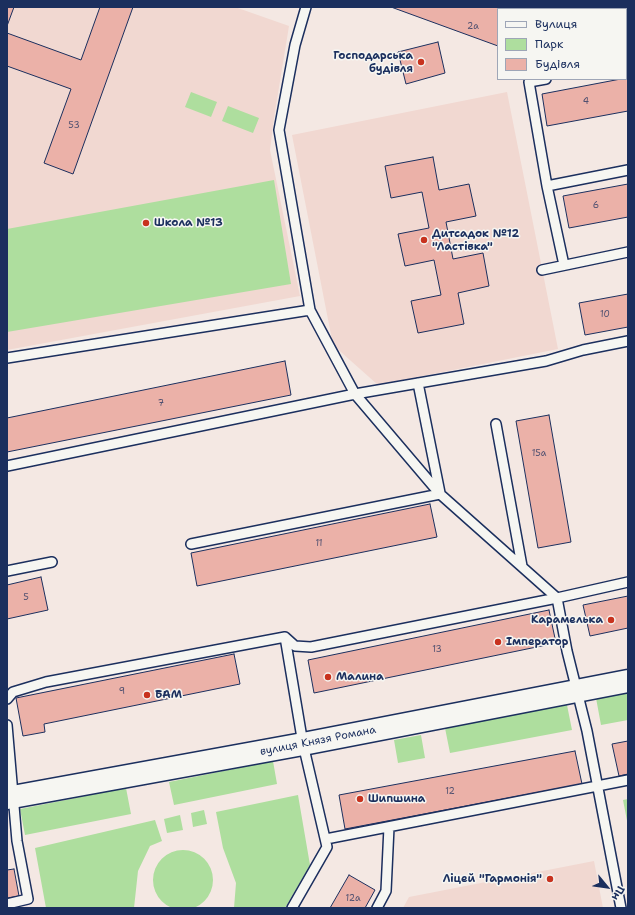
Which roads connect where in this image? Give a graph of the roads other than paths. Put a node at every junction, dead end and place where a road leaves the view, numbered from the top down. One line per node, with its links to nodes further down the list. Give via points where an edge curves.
1 (306, 7): 8 (lane, via 295,46 279,130)
2 (530, 81): 4 (lane)
3 (628, 170): 4 (lane)
4 (547, 186): 6 (lane)
5 (628, 252): 6 (lane)
6 (564, 265): 7 (lane)
7 (542, 270)
8 (310, 310): 10 (lane); 12 (lane)
9 (628, 341): 11 (lane, via 546,361)
10 (7, 358)
11 (418, 383): 12 (lane); 15 (lane)
12 (355, 394): 14 (lane); 15 (lane)
13 (496, 424): 18 (lane)
14 (7, 466)
15 (440, 494): 16 (lane); 18 (lane)
16 (191, 544)
17 (52, 562): 19 (lane)
18 (522, 566): 21 (lane)
19 (7, 571)
20 (628, 582): 21 (lane)
21 (557, 598): 22 (lane, via 311,647 296,646); 24 (lane)
22 (285, 637): 25 (lane, via 46,682 13,692); 27 (lane)
23 (628, 681): 24 (street, вулиця Князя Романа)
24 (576, 690): 27 (street, вулиця Князя Романа); 29 (lane)
25 (7, 699)
26 (7, 724): 30 (lane)
27 (303, 744): 30 (street, вулиця Князя Романа); 32 (lane)
28 (628, 780): 29 (lane)
29 (598, 786): 31 (lane); 36 (lane)
30 (10, 798): 33 (lane, via 28,900)
31 (389, 827): 32 (lane); 35 (lane, via 386,891)
32 (326, 840): 34 (lane, via 327,846)
33 (7, 904)
34 (292, 908)
35 (376, 908)
36 (621, 908)

